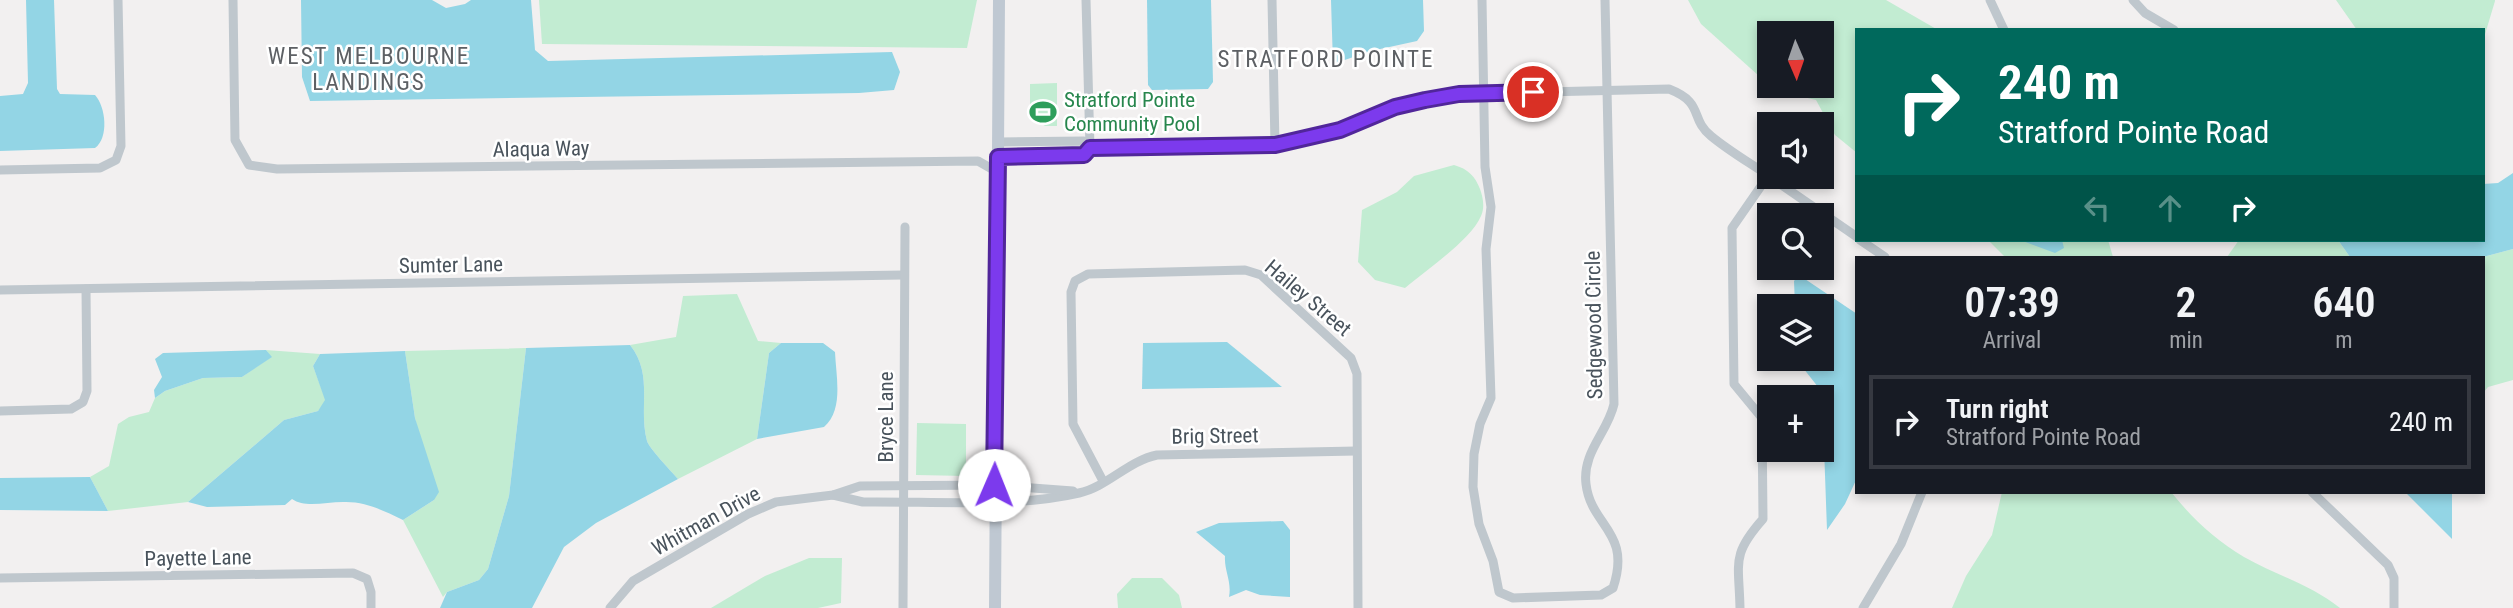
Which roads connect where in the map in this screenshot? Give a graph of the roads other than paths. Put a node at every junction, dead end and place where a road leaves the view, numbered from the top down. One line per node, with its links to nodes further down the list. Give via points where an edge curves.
1 (118, 0): 19 (street, via 121,146 116,160 100,168)
2 (233, 0): 20 (street, Alaqua Way, via 235,140 249,165 289,169 978,161)
3 (999, 0): 14 (street)
4 (1086, 0): 16 (street)
5 (1272, 0): 15 (street)
6 (1482, 0): 13 (street, Sedgewood Circle)
7 (1605, 0): 12 (street, Sedgewood Circle)
8 (1990, 0): 10 (street)
9 (2133, 0): 11 (street)
10 (2003, 28)
11 (2171, 28)
12 (1607, 90): 13 (street); 13 (street, Sedgewood Circle, via 1614,404 1611,420 1592,446 1586,484 1593,505 1616,538 1617,577 1613,588 1601,595 1513,598 1499,592 1495,582 1473,487 1478,434 1491,398 1486,249 1491,207 1485,167); 18 (street, via 1670,89 1686,96 1696,106 1708,134)
13 (1484, 93): 15 (street, via 1395,107 1340,130)
14 (999, 142): 16 (street, via 1084,141); 17 (street)
15 (1275, 145): 16 (street)
16 (1090, 148): 17 (street, via 1084,155)
17 (998, 157): 20 (street)
18 (1757, 168)
19 (0, 170)
20 (999, 173): 34 (street)
21 (1760, 189): 47 (street, via 1732,228 1734,384 1762,418 1763,519 1742,543)
22 (1787, 189): 24 (street)
23 (905, 227): 27 (street, Bryce Lane)
24 (1855, 237)
25 (1862, 242): 26 (street)
26 (1884, 256)
27 (903, 275): 28 (street, Sumter Lane); 33 (street, Bryce Lane)
28 (86, 289): 29 (street, Sumter Lane); 30 (street, via 87,391 83,402 71,409)
29 (0, 290)
30 (0, 411)
31 (1356, 450): 32 (street, Brig Street, via 1157,455); 32 (street, Hailey Street, via 1357,374 1351,358 1261,275 1245,270 1088,274 1075,281 1071,292 1073,424); 46 (street, Hailey Street)
32 (1103, 481): 35 (street, Brig Street)
33 (903, 485): 34 (street, Whitman Drive); 38 (street, Whitman Drive, via 860,486); 40 (street, Bryce Lane)
34 (994, 485): 35 (street); 39 (street)
35 (1083, 492): 39 (street, Brig Street, via 1050,499)
36 (1921, 494): 48 (street, via 1901,544)
37 (2314, 494): 49 (street, via 2388,565 2394,578)
38 (833, 495): 40 (street, Whitman Drive, via 863,502); 43 (street, Whitman Drive, via 776,502 748,514 633,581)
39 (994, 500): 40 (street, Whitman Drive); 45 (street)
40 (903, 502): 44 (street, Bryce Lane)
41 (0, 578): 42 (street, Payette Lane, via 353,573 367,579)
42 (371, 608)
43 (610, 608)
44 (903, 608)
45 (995, 608)
46 (1358, 608)
47 (1740, 608)
48 (1863, 608)
49 (2394, 608)

